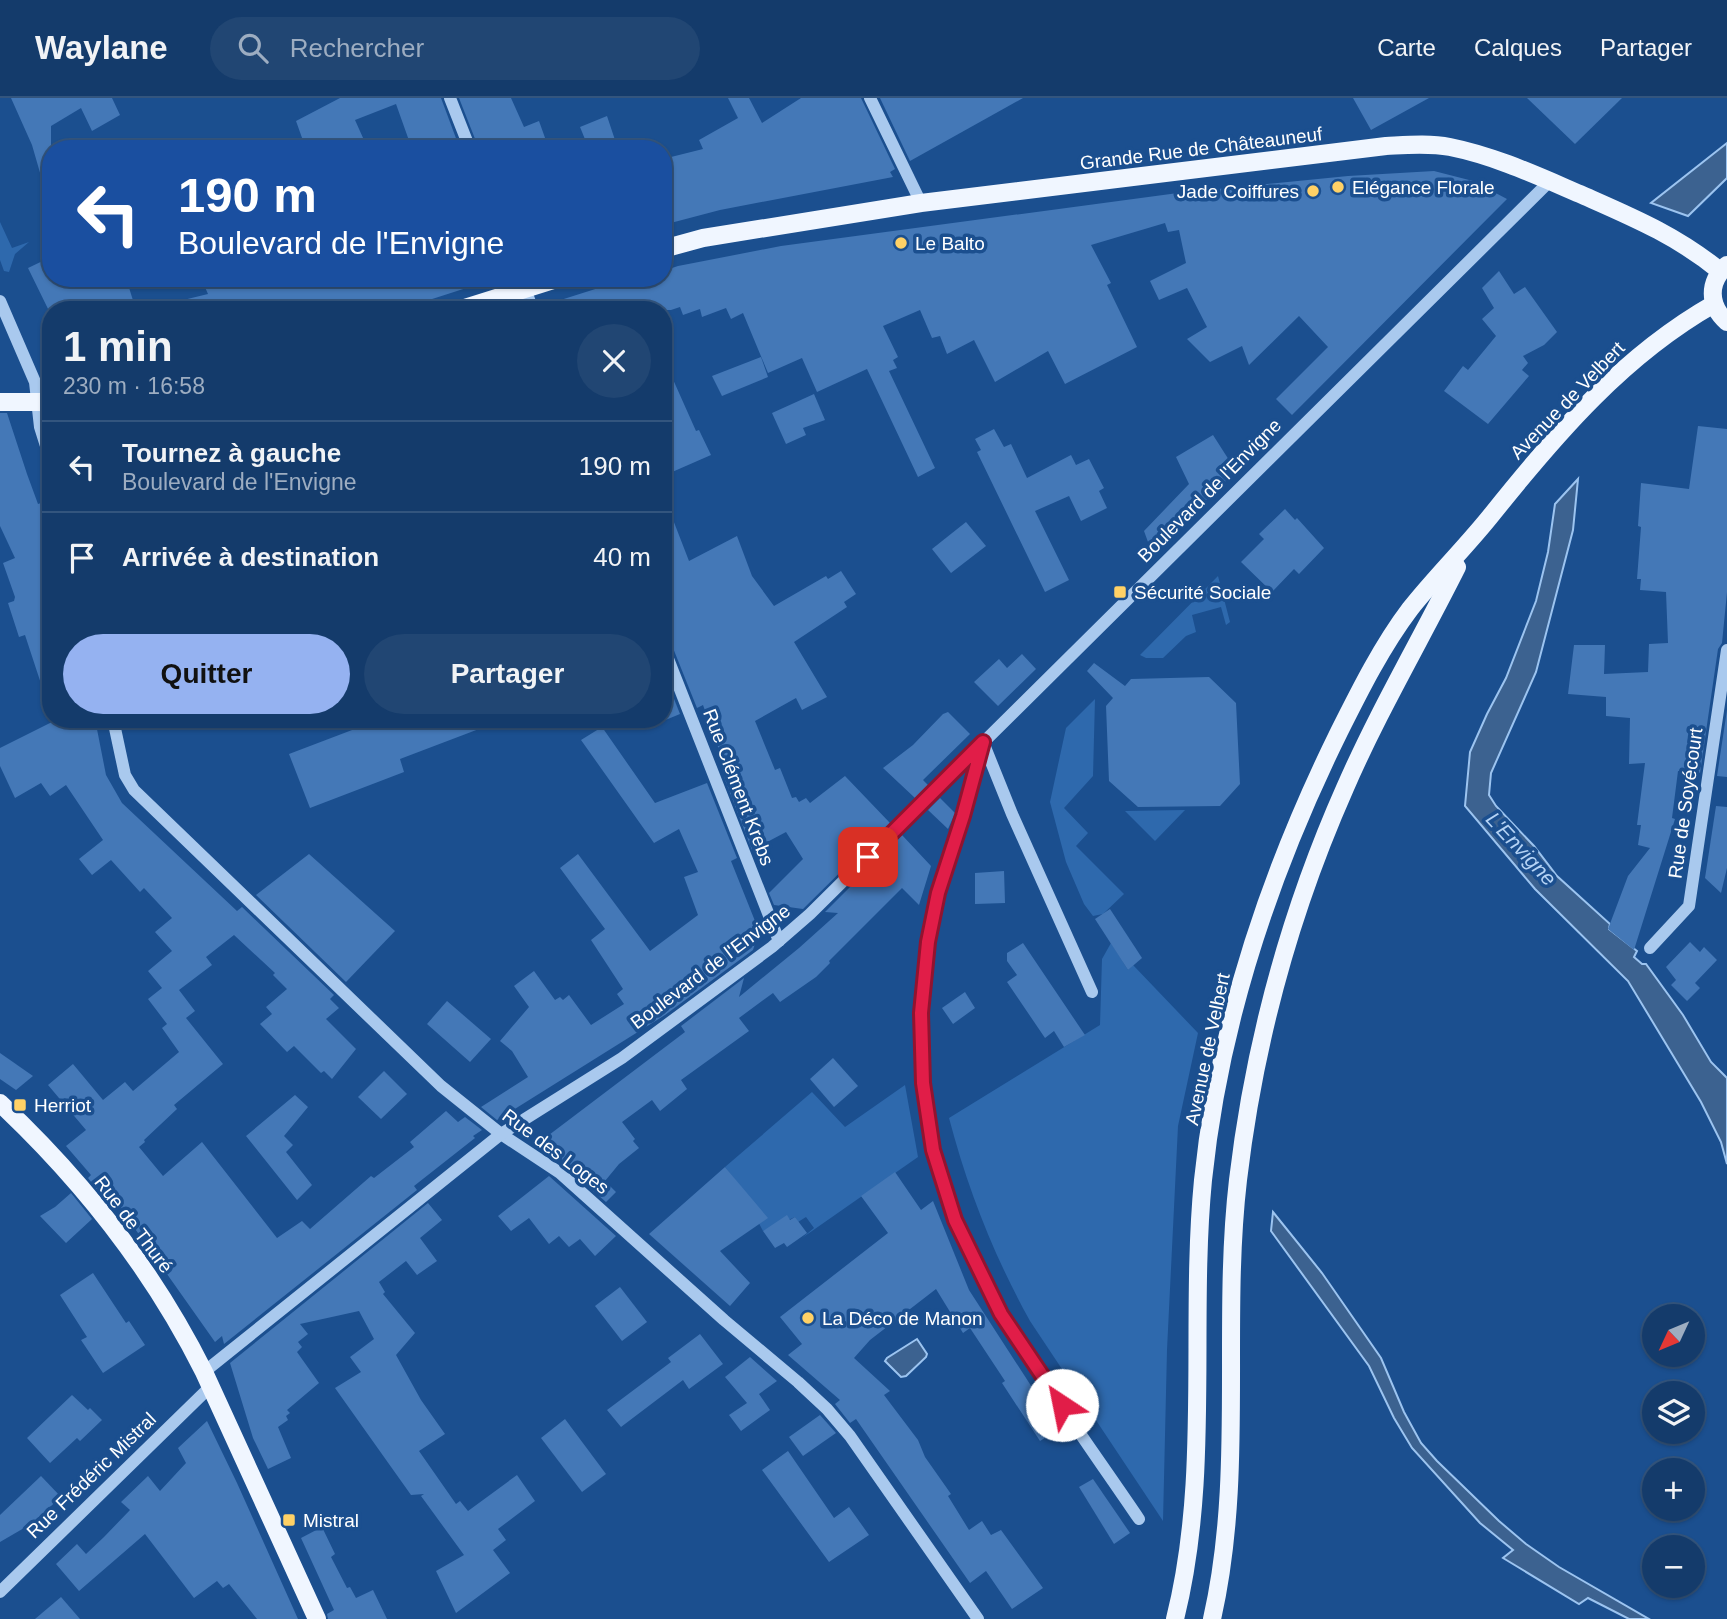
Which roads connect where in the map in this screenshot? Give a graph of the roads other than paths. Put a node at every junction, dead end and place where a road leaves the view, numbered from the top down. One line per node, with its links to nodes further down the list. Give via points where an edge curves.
1 (450, 98): 3 (street)
2 (870, 98): 5 (street)
3 (466, 140)
4 (1550, 181): 5 (main road, Grande Rue de Châteauneuf, via 1476,153 1423,144); 7 (main road, Grande Rue de Châteauneuf, via 1675,238); 20 (street, Boulevard de l'Envigne)
5 (921, 203): 6 (main road, Grande Rue de Châteauneuf)
6 (672, 247)
7 (1723, 268): 11 (main road, via 1714,282)
8 (516, 287): 10 (main road)
9 (0, 301): 13 (street)
10 (480, 301)
11 (1714, 304): 12 (main road); 16 (main road, Avenue de Velbert, via 1674,328 1616,375 1562,431)
12 (1727, 322)
13 (42, 395)
14 (0, 402): 15 (main road)
15 (42, 402)
16 (1468, 545): 31 (main road, Avenue de Velbert, via 1410,610 1361,688 1278,869 1237,994 1204,1176 1198,1239 1190,1539); 32 (main road, Avenue de Velbert, via 1345,787 1307,883 1270,1000 1238,1180 1230,1469)
17 (1727, 650): 22 (street, Rue de Soyécourt, via 1689,906)
18 (672, 669): 21 (street, Rue Clément Krebs)
19 (115, 728): 25 (street, Rue des Loges, via 125,775 134,790 441,1086)
20 (983, 742): 21 (street, Boulevard de l'Envigne); 23 (street); 27 (street, via 928,942 921,1013 923,1083 933,1150 955,1220 1001,1314)
21 (779, 942): 25 (street, Boulevard de l'Envigne, via 622,1058)
22 (1650, 948)
23 (1092, 992)
24 (0, 1103): 26 (main road, Rue de Thuré, via 98,1206 148,1273)
25 (500, 1134): 26 (street, Boulevard de l'Envigne); 30 (street, Rue des Loges, via 560,1173 827,1409)
26 (207, 1380): 28 (street, Rue Frédéric Mistral); 29 (main road, Rue de Thuré)
27 (1139, 1519)
28 (0, 1592)
29 (317, 1619)
30 (978, 1619)
31 (1175, 1619)
32 (1212, 1619)

